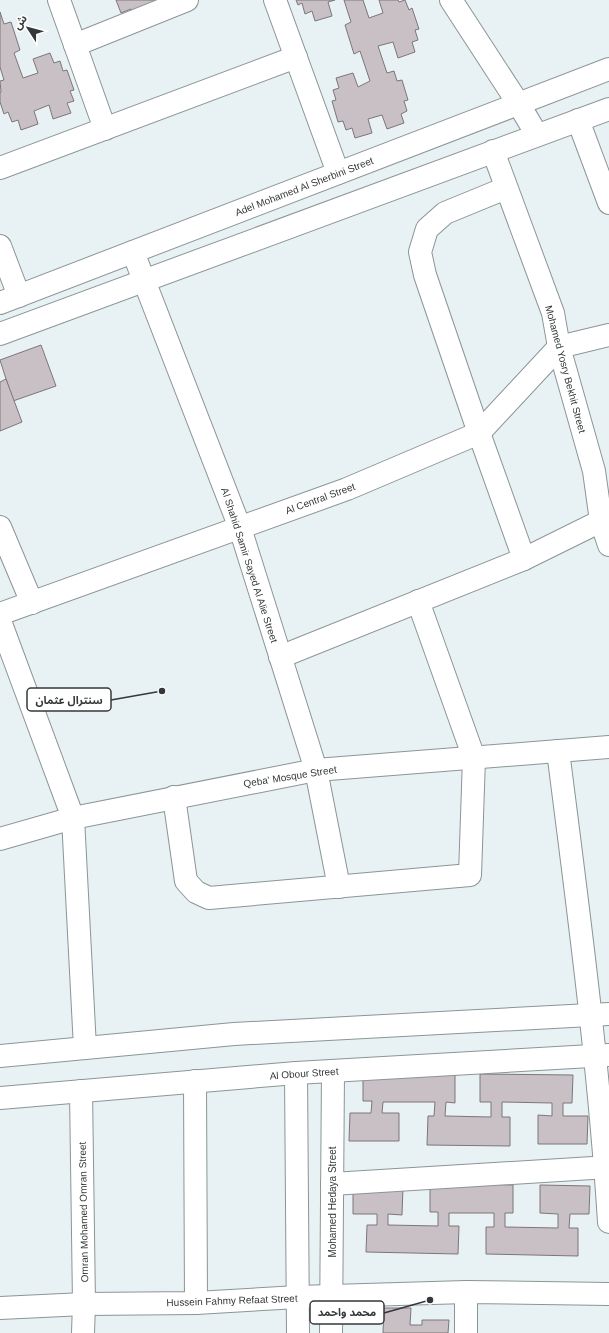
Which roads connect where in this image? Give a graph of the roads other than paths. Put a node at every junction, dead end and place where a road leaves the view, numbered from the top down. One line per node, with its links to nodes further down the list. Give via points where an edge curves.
1 (59, 0): 5 (street)
2 (187, 0): 5 (street)
3 (275, 0): 6 (street)
4 (451, 0): 8 (street)
5 (75, 44): 11 (street)
6 (296, 57): 11 (street); 15 (street)
7 (609, 69): 8 (street, Adel Mohamed Al Sherbini Street)
8 (518, 103): 12 (street); 15 (street, Adel Mohamed Al Sherbini Street)
9 (609, 109): 10 (street)
10 (578, 120): 12 (street); 17 (street)
11 (105, 128): 14 (street)
12 (537, 135): 13 (street)
13 (493, 151): 16 (street, Mohamed Yosry Bekhit Street); 20 (street)
14 (0, 168)
15 (338, 173): 19 (street, Adel Mohamed Al Sherbini Street)
16 (506, 188): 24 (street, Mohamed Yosry Bekhit Street, via 553,313); 25 (street, via 445,213 427,229 420,252)
17 (609, 203)
18 (0, 246): 21 (street)
19 (133, 252): 20 (street, Al Shahid Samir Sayed Al Alie Street); 21 (street, Adel Mohamed Al Sherbini Street)
20 (145, 281): 22 (street); 28 (street, Al Shahid Samir Sayed Al Alie Street)
21 (9, 299)
22 (0, 334)
23 (609, 334): 24 (street)
24 (559, 347): 25 (street, Al Central Street); 26 (street, Mohamed Yosry Bekhit Street)
25 (479, 434): 28 (street, Al Central Street, via 347,489); 30 (street)
26 (605, 519): 29 (street, Mohamed Yosry Bekhit Street); 30 (street)
27 (0, 527): 31 (street)
28 (240, 528): 31 (street, Al Central Street); 35 (street, Al Shahid Samir Sayed Al Alie Street)
29 (609, 545)
30 (524, 559): 32 (street)
31 (32, 602): 33 (street, Al Central Street)
32 (418, 602): 35 (street); 38 (street)
33 (0, 614)
34 (0, 621): 41 (street)
35 (280, 657): 39 (street, Al Shahid Samir Sayed Al Alie Street)
36 (609, 747): 37 (street, Qeba' Mosque Street)
37 (558, 751): 38 (street, Qeba' Mosque Street); 44 (street)
38 (474, 758): 39 (street, Qeba' Mosque Street); 43 (street, via 470,875)
39 (316, 770): 40 (street, Qeba' Mosque Street); 43 (street, Al Shahid Samir Sayed Al Alie Street)
40 (174, 797): 41 (street, Qeba' Mosque Street); 43 (street, via 186,881 196,892 209,898)
41 (73, 818): 42 (street, Qeba' Mosque Street); 45 (street)
42 (0, 839)
43 (339, 887)
44 (600, 1015): 45 (street, via 234,1034); 47 (street)
45 (85, 1048): 46 (street)
46 (0, 1056)
47 (602, 1056): 48 (street, Al Obour Street); 53 (street)
48 (333, 1071): 49 (street, Al Obour Street); 54 (street, Mohamed Hedaya Street)
49 (296, 1073): 50 (street, Al Obour Street); 59 (street)
50 (195, 1081): 51 (street, Al Obour Street); 60 (street)
51 (82, 1091): 52 (street, Al Obour Street); 61 (street, Omran Mohamed Omran Street)
52 (0, 1098)
53 (607, 1167): 54 (street); 55 (street)
54 (332, 1184): 58 (street, Mohamed Hedaya Street)
55 (609, 1222)
56 (466, 1292): 57 (street, Hussein Fahmy Refaat Street); 58 (street, Hussein Fahmy Refaat Street); 66 (street)
57 (609, 1294)
58 (331, 1296): 59 (street, Hussein Fahmy Refaat Street); 65 (street, Mohamed Hedaya Street)
59 (298, 1297): 60 (street, Hussein Fahmy Refaat Street); 64 (street)
60 (196, 1303): 61 (street, Hussein Fahmy Refaat Street)
61 (84, 1304): 62 (street, Hussein Fahmy Refaat Street); 63 (street, Omran Mohamed Omran Street)
62 (0, 1308)
63 (83, 1333)
64 (298, 1333)
65 (331, 1333)
66 (466, 1333)

